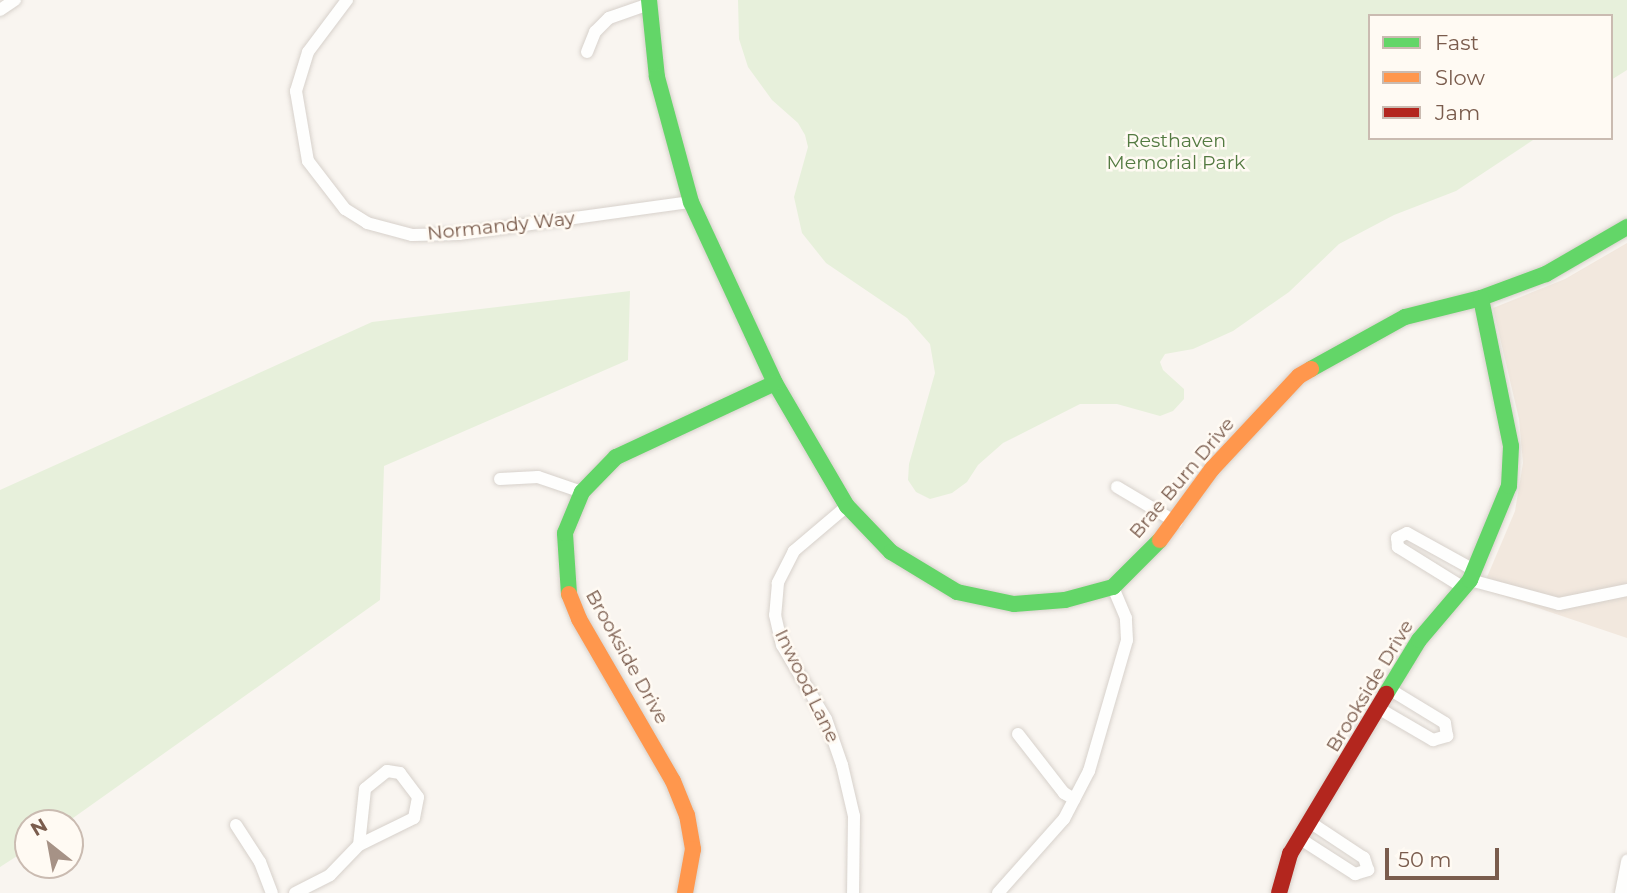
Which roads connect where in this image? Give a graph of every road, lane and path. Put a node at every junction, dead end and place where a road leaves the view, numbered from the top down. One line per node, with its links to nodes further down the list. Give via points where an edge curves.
1 (15, 0): 4 (street)
2 (347, 0): 6 (street, Normandy Way, via 308,52 296,91 308,161 345,209 367,223 412,235 459,234)
3 (649, 2): 5 (street, via 609,18 595,32); 6 (street, via 666,122)
4 (0, 10)
5 (587, 52)
6 (691, 202): 9 (street)
7 (1627, 228): 8 (street, Brae Burn Drive, via 1546,274)
8 (1481, 298): 14 (street, Brae Burn Drive, via 1405,317 1299,376 1212,469); 15 (street, Brookside Drive, via 1511,446 1509,486)
9 (775, 383): 12 (street, Brookside Drive, via 616,457); 13 (street)
10 (500, 480): 12 (street, via 538,477)
11 (1117, 487): 14 (street)
12 (582, 492): 29 (street, Brookside Drive, via 565,533 566,585 590,640 683,805 693,849)
13 (847, 506): 16 (street, via 891,552 957,592 1014,604 1065,600); 30 (street, Inwood Lane, via 794,551 778,583 775,615 782,645 826,719 840,755 854,816)
14 (1176, 522): 16 (street, Brae Burn Drive)
15 (1469, 579): 15 (street, via 1407,533 1397,538 1398,547); 17 (street, via 1559,604); 18 (street, Brookside Drive, via 1419,640)
16 (1113, 587): 21 (street, via 1126,618 1127,640 1100,740)
17 (1627, 590)
18 (1389, 689): 19 (street, Brookside Drive); 19 (street, via 1445,723 1447,736 1433,740)
19 (1378, 708): 22 (street, Brookside Drive)
20 (1018, 734): 21 (street, via 1064,793)
21 (1074, 799): 31 (street, via 1028,864)
22 (1308, 821): 24 (street, Brookside Drive); 24 (street, via 1364,858 1368,870 1355,874)
23 (236, 825): 27 (street, via 260,862)
24 (1299, 838): 32 (street, Brookside Drive)
25 (359, 845): 25 (street, via 414,818 418,797 400,773 387,771 365,789); 28 (street, via 330,875)
26 (1627, 860): 33 (street)
27 (272, 893)
28 (295, 893)
29 (685, 893)
30 (853, 893)
31 (998, 893)
32 (1279, 893)
33 (1621, 893)

